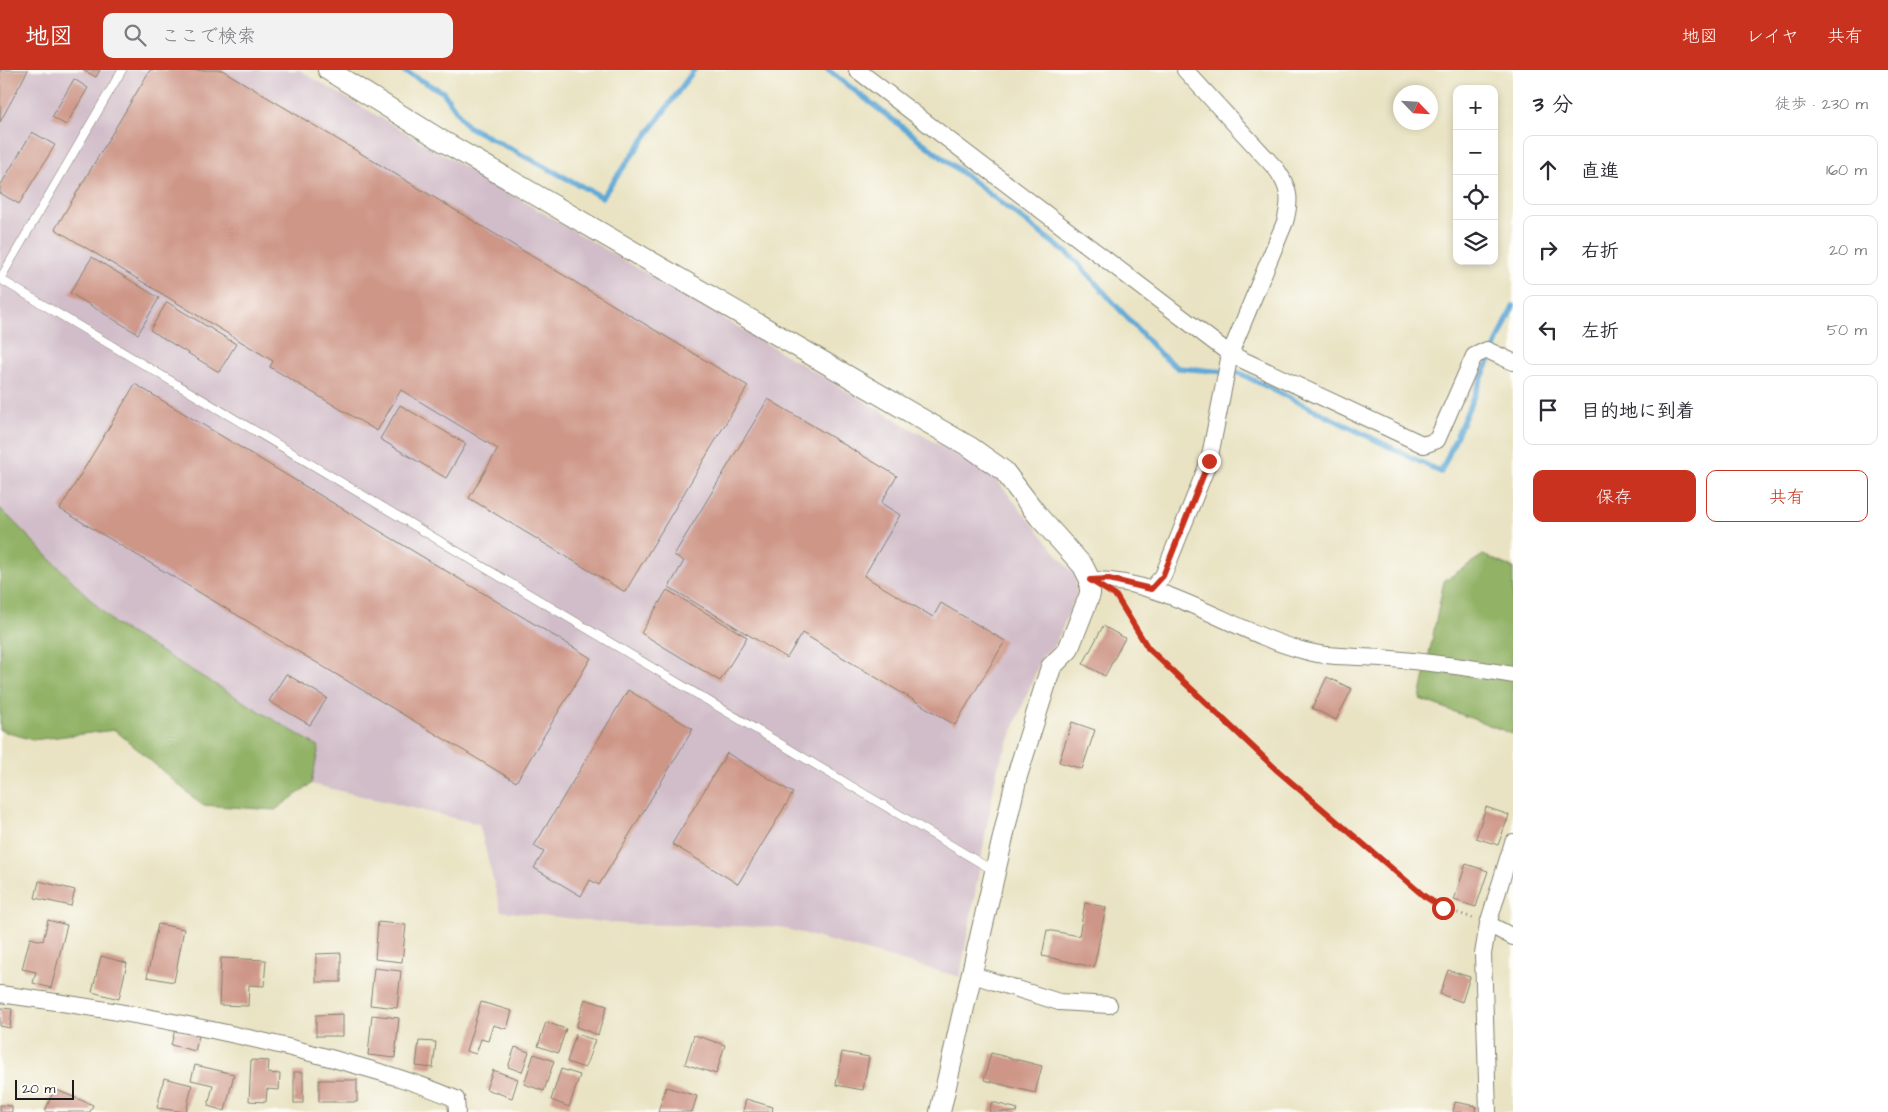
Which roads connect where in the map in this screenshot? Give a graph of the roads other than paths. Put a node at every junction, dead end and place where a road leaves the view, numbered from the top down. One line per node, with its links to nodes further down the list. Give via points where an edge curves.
1 (122, 70): 11 (lane, via 0,279)
2 (328, 70): 7 (street, via 449,145 970,447 1004,470 1039,517 1083,566)
3 (856, 70): 5 (street)
4 (1185, 70): 5 (street, via 1286,184 1289,204 1285,222)
5 (1230, 354): 6 (street, via 1424,446 1437,440 1474,356); 8 (street, via 1209,461 1163,576)
6 (1499, 356)
7 (1090, 580): 8 (street, via 1109,579); 11 (street, via 1090,594 1068,650 1052,667 1016,776)
8 (1151, 589): 9 (street, via 1278,644 1308,652 1452,664)
9 (1513, 675)
10 (1513, 842): 12 (street)
11 (995, 872): 14 (street)
12 (1488, 924): 13 (street); 19 (street, via 1482,954)
13 (1513, 937)
14 (973, 975): 16 (street, via 1059,1002); 18 (street)
15 (0, 994): 17 (street, via 209,1028 308,1052 420,1083 456,1099)
16 (1109, 1005)
17 (457, 1112)
18 (940, 1112)
19 (1488, 1112)

